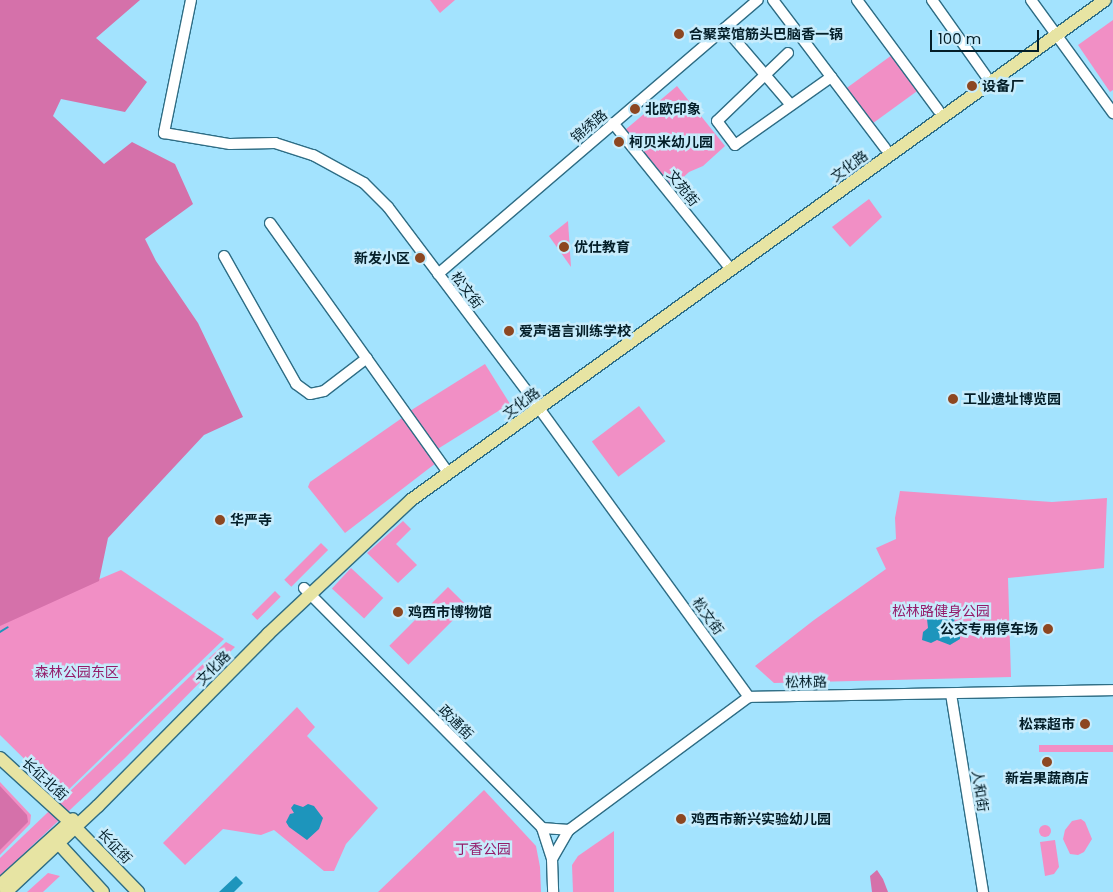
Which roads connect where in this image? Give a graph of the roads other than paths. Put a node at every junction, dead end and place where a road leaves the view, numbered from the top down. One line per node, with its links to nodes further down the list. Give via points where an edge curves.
1 (191, 0): 24 (street, 松文街, via 164,133 230,144 275,143 313,155 343,170 364,183 388,207)
2 (773, 0): 14 (street)
3 (857, 0): 17 (street)
4 (932, 0): 13 (street)
5 (1031, 0): 10 (street)
6 (1091, 0): 10 (main road, 文化路)
7 (1105, 0): 10 (main road, 文化路)
8 (754, 1): 9 (street, 锦绣路)
9 (724, 28): 12 (street); 19 (street, 锦绣路)
10 (1054, 32): 13 (main road, 文化路); 15 (street); 23 (main road, 文化路)
11 (788, 53): 12 (street)
12 (765, 75): 16 (street); 16 (street, via 717,121 735,145)
13 (986, 76): 17 (main road, 文化路)
14 (831, 77): 16 (street); 20 (street)
15 (1109, 100): 18 (street)
16 (791, 106)
17 (938, 110): 20 (main road, 文化路)
18 (1113, 113)
19 (613, 123): 23 (street, 文苑街); 24 (street, 锦绣路)
20 (885, 148): 23 (main road, 文化路)
21 (270, 223): 25 (street)
22 (224, 256): 25 (street, via 296,384 310,394 324,391)
23 (729, 266): 26 (main road, 文化路)
24 (438, 274): 26 (street, 松文街)
25 (367, 358): 27 (street)
26 (537, 404): 27 (main road, 文化路); 31 (street, 松文街)
27 (446, 470): 28 (main road, 文化路)
28 (307, 591): 33 (main road, 文化路, via 262,628); 34 (street, 政通街)
29 (1113, 690): 30 (street, 松林路)
30 (951, 694): 31 (street, 松林路); 43 (street, 人和街)
31 (749, 697): 35 (street)
32 (0, 758): 33 (main road, 长征北街)
33 (73, 825): 36 (main road, 文化路); 38 (main road, 文化路); 41 (main road, 长征街)
34 (542, 828): 35 (street); 37 (street, 政通街)
35 (569, 830): 37 (street)
36 (59, 844): 39 (main road, 文化路); 40 (main road)
37 (552, 859): 42 (street, 政通街)
38 (0, 885)
39 (6, 892)
40 (103, 892)
41 (138, 892)
42 (553, 892)
43 (983, 892)

